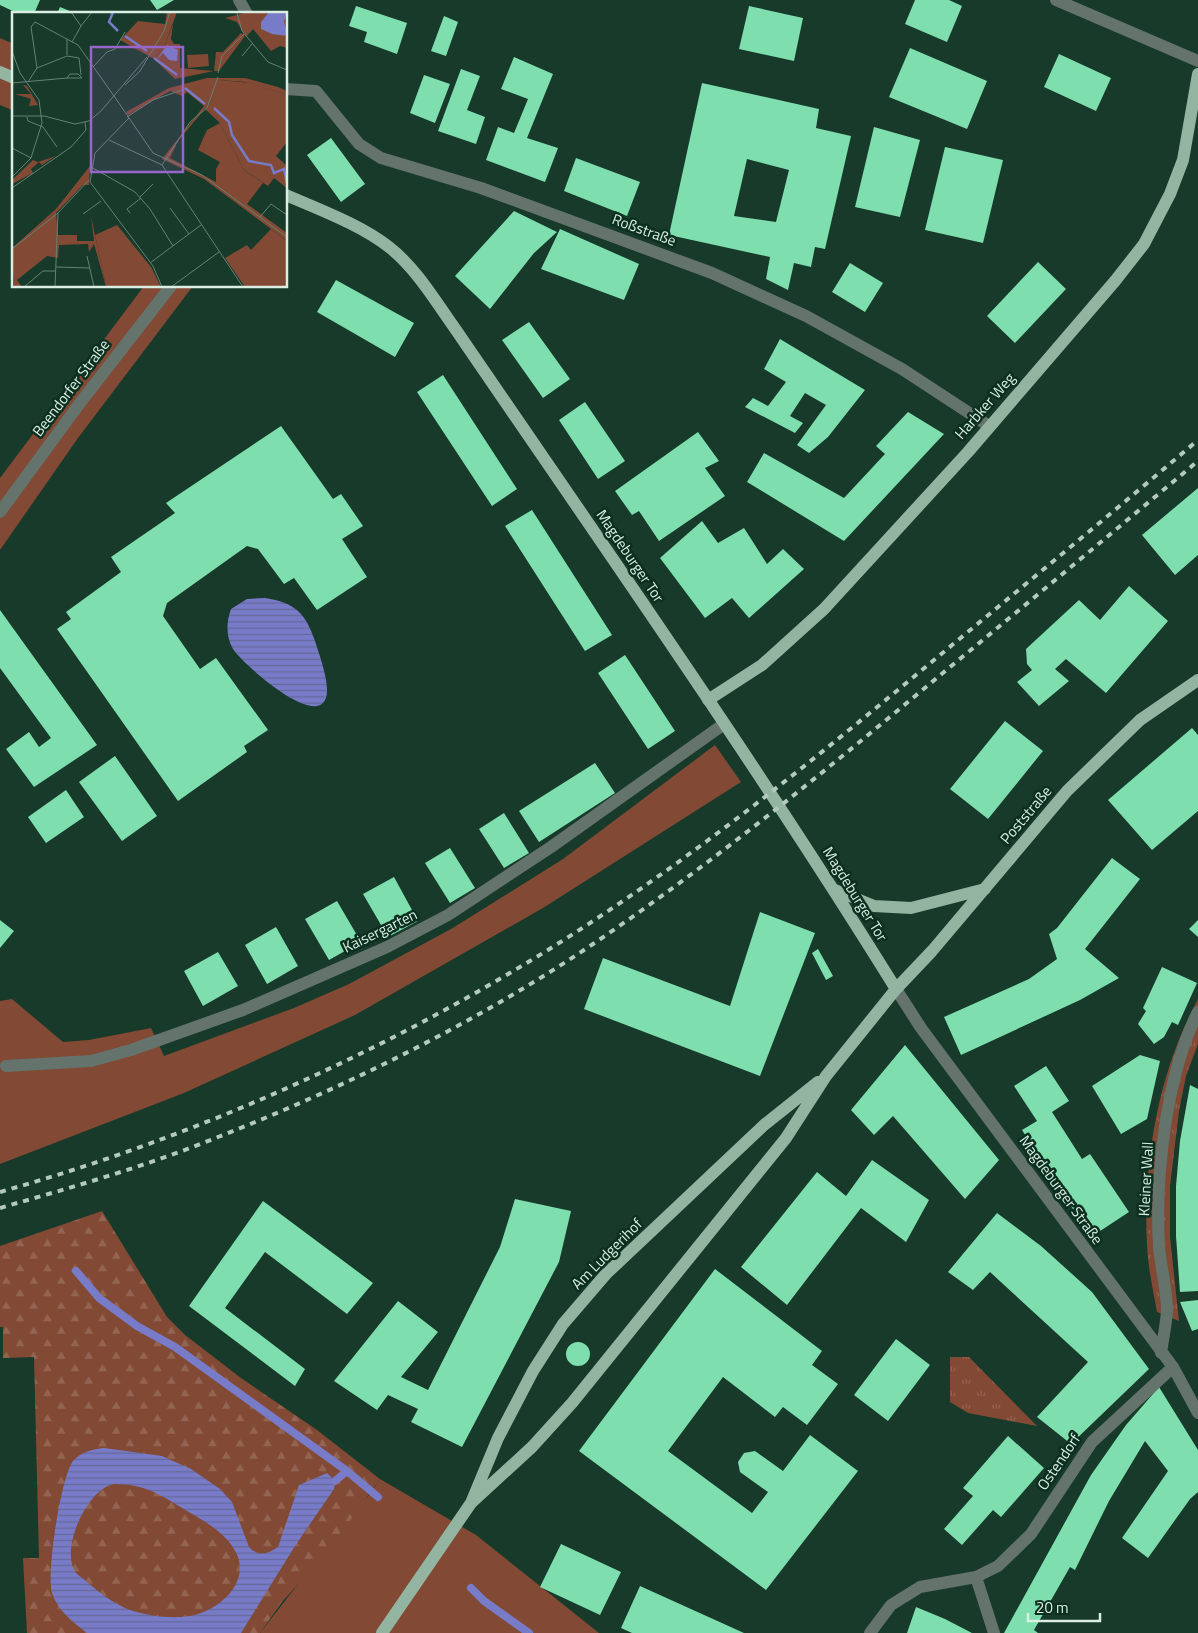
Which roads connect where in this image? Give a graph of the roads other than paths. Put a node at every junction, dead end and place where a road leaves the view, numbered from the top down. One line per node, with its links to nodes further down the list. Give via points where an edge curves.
1 (239, 0): 3 (street)
2 (1056, 0): 4 (street)
3 (247, 12)
4 (1198, 61)
5 (0, 72): 7 (main road)
6 (1198, 74): 11 (main road, Harbker Weg, via 1183,160 1170,194 1144,244 1082,321)
7 (12, 77)
8 (288, 89): 11 (street, Roßstraße, via 316,91 359,144 381,158 481,188 712,273 806,316 893,364)
9 (288, 196): 14 (main road, Magdeburger Tor, via 389,247 420,280)
10 (169, 288): 12 (street, Beendorfer Straße)
11 (988, 426): 14 (main road, Harbker Weg, via 824,609 762,665)
12 (0, 512)
13 (1198, 680): 16 (main road, Poststraße, via 1140,720 1101,755)
14 (708, 700): 15 (main road, Magdeburger Tor)
15 (724, 724): 17 (main road, Magdeburger Tor); 20 (street, Kaisergarten, via 496,884 387,947 243,1010 131,1050 91,1061)
16 (985, 889): 17 (main road, via 911,908 874,906); 18 (main road, Poststraße)
17 (835, 890): 18 (main road, Magdeburger Tor)
18 (896, 989): 21 (main road, Am Ludgerihof); 22 (street, Magdeburger Straße, via 921,1028)
19 (1198, 1012): 22 (street, Kleiner Wall, via 1175,1070 1164,1136 1159,1238 1167,1310)
20 (6, 1066)
21 (826, 1076): 25 (main road, Am Ludgerihof, via 786,1138 584,1388 532,1447); 25 (main road, Am Ludgerihof, via 764,1125 606,1274 563,1324 532,1371 498,1438)
22 (1161, 1353): 23 (street, Magdeburger Straße)
23 (1173, 1367): 24 (street, Magdeburger Straße); 26 (street, Ostendorf, via 1092,1442 1031,1534 998,1566)
24 (1198, 1413)
25 (471, 1503): 27 (main road, Am Ludgerihof)
26 (976, 1577): 28 (street, Ostendorf, via 920,1587 891,1604); 29 (street)
27 (382, 1633)
28 (870, 1633)
29 (994, 1633)

